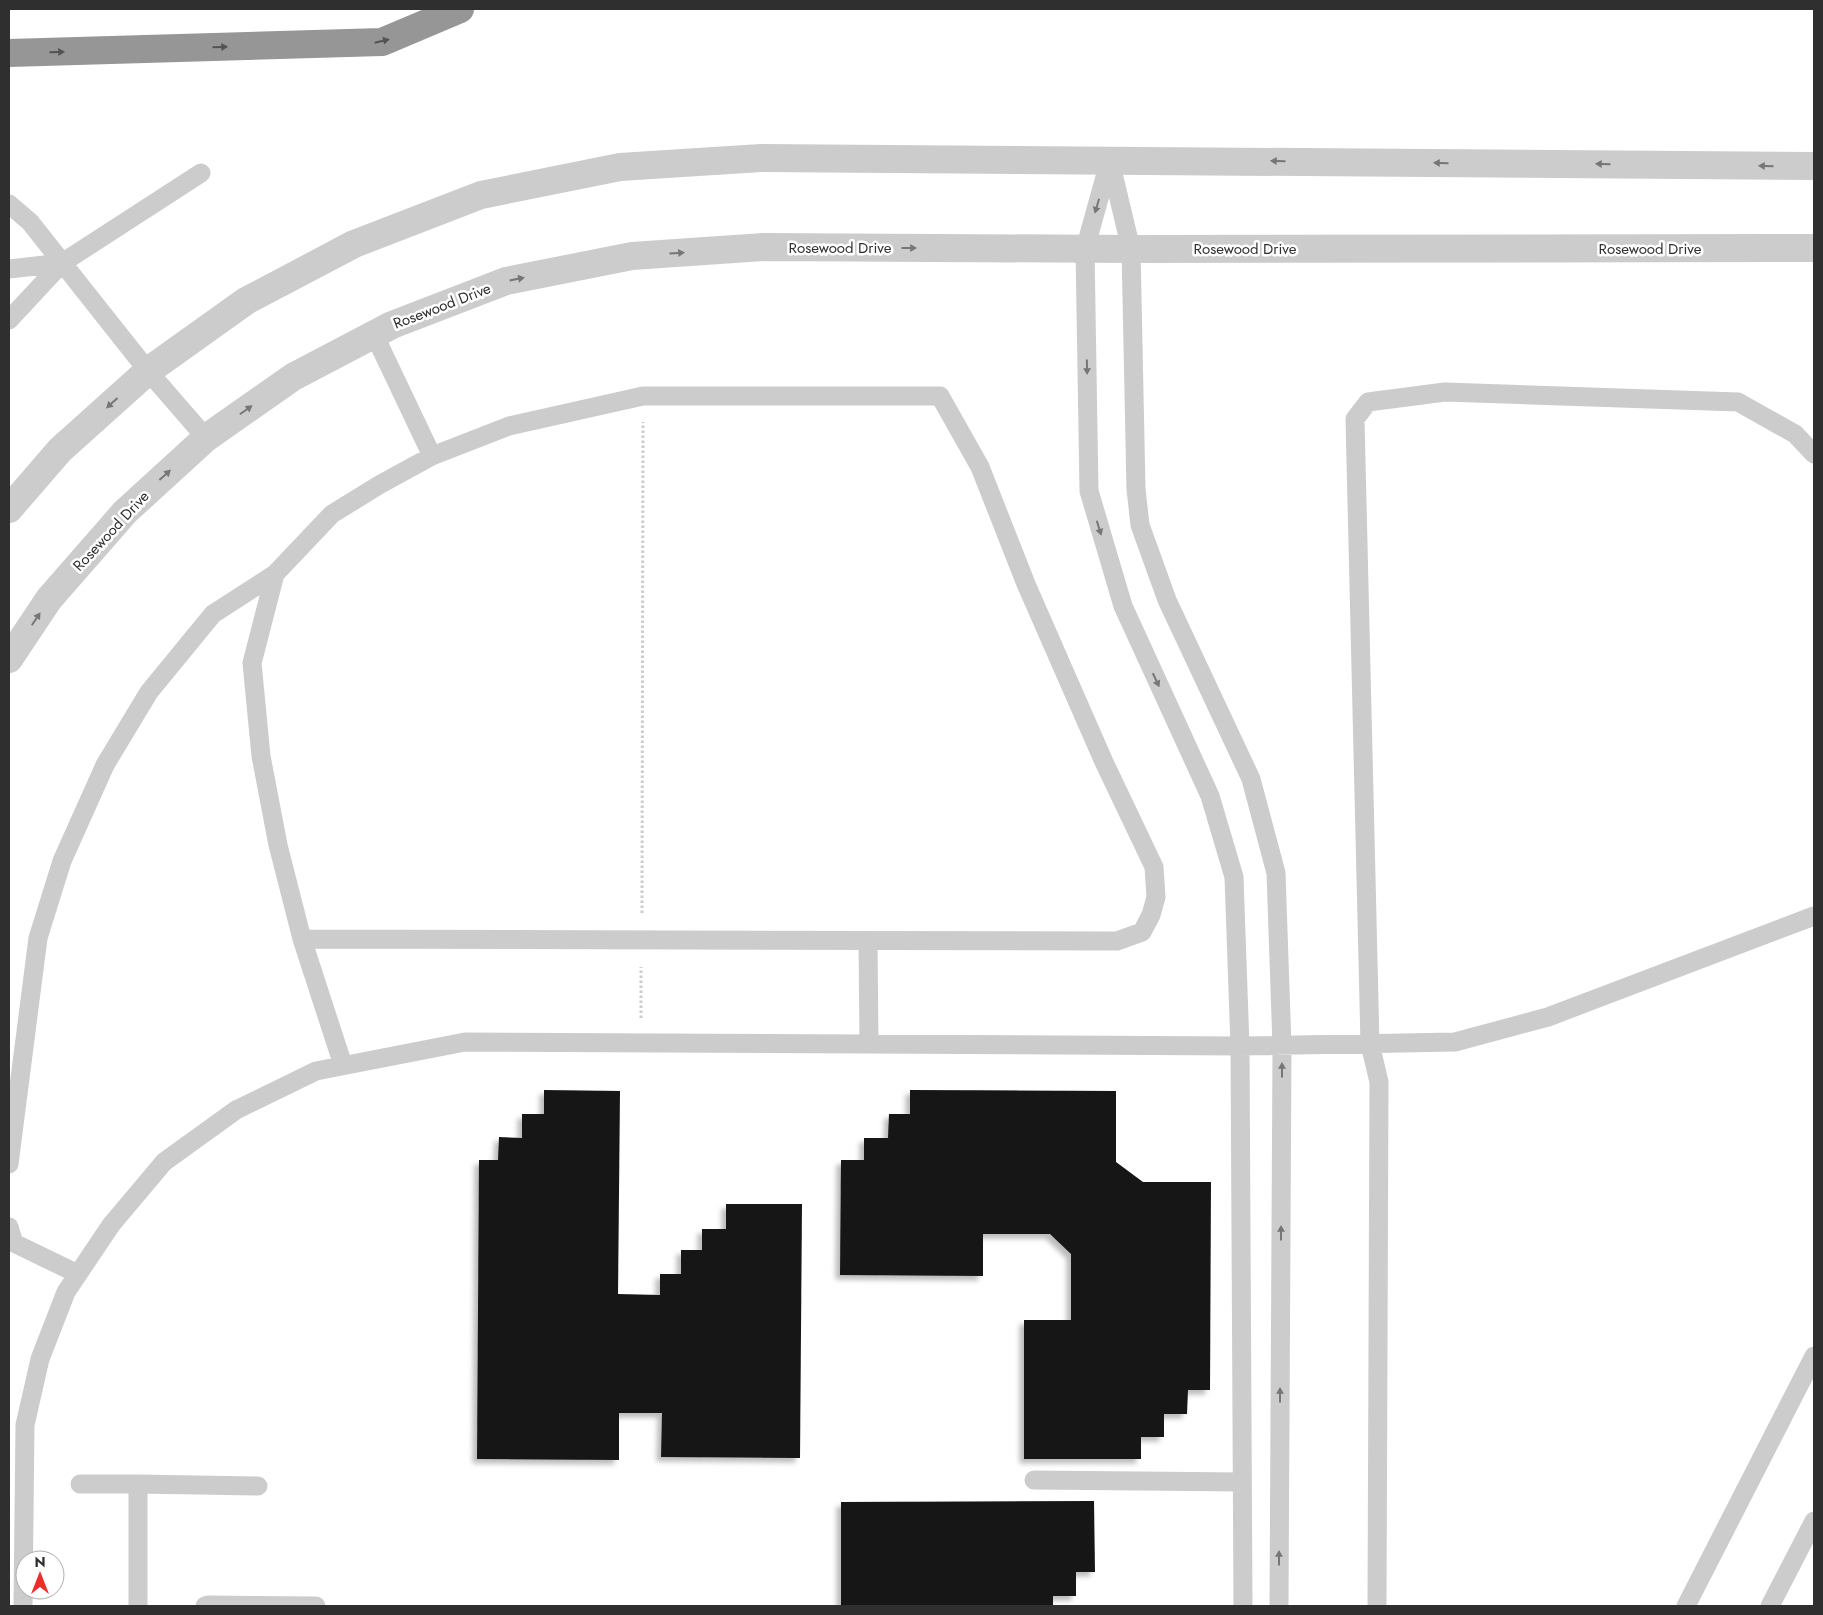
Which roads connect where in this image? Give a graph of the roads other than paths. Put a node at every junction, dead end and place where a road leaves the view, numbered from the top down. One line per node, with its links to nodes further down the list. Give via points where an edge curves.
1 (460, 9): 2 (highway, one-way to 1, via 382,42)
2 (9, 53)
3 (1110, 159): 4 (street, one-way to 3); 8 (lane, one-way to 8); 9 (lane); 14 (street, via 761,158 620,167 482,195 354,244 246,301)
4 (1814, 166)
5 (201, 173): 10 (lane)
6 (9, 204): 10 (lane, via 30,222)
7 (1814, 248): 9 (street, Rosewood Drive)
8 (1085, 249): 9 (street, Rosewood Drive); 13 (street, Rosewood Drive, one-way to 8, via 506,281 632,256 764,247); 26 (lane, one-way to 26, via 1088,491 1123,606 1210,796 1234,877)
9 (1132, 249): 27 (lane, via 1136,489 1140,525 1166,600 1251,779 1276,873)
10 (62, 263): 11 (lane); 12 (lane); 14 (lane)
11 (9, 269)
12 (9, 320)
13 (374, 334): 15 (street, Rosewood Drive, one-way to 13, via 293,377); 17 (lane)
14 (148, 371): 15 (lane); 18 (street, one-way to 18, via 60,450)
15 (206, 438): 20 (street, Rosewood Drive, one-way to 15, via 49,598 125,512)
16 (1814, 454): 25 (lane, via 1795,434 1738,402 1445,392 1368,402 1355,419)
17 (432, 456): 19 (lane, via 332,514); 23 (lane, via 509,426 643,396 940,396 980,467 1026,584 1154,867 1156,897 1142,932 1117,941)
18 (9, 509)
19 (275, 574): 22 (lane, via 252,663 261,756 278,845); 29 (lane, via 213,614 149,692 105,765 62,861 38,938)
20 (9, 659)
21 (1814, 916): 25 (lane, via 1548,1017 1454,1042)
22 (302, 939): 23 (lane); 28 (lane)
23 (868, 941): 24 (lane)
24 (869, 1044): 26 (lane); 28 (lane, via 465,1042)
25 (1370, 1044): 27 (lane); 45 (lane, via 1379,1082)
26 (1240, 1046): 27 (lane); 34 (lane)
27 (1282, 1046): 44 (lane, one-way to 27)
28 (343, 1065): 31 (lane, via 316,1071 236,1110 164,1162 112,1225)
29 (9, 1164)
30 (9, 1228): 31 (lane, via 14,1244)
31 (78, 1274): 39 (lane, via 66,1292 40,1359 25,1425)
32 (1814, 1356): 46 (lane)
33 (1034, 1480): 34 (lane)
34 (1242, 1482): 43 (lane)
35 (80, 1484): 36 (lane)
36 (138, 1484): 37 (lane); 40 (lane)
37 (258, 1486)
38 (1814, 1521): 47 (lane)
39 (23, 1606)
40 (138, 1606)
41 (205, 1606): 42 (lane)
42 (316, 1606)
43 (1243, 1606)
44 (1279, 1606)
45 (1377, 1606)
46 (1686, 1606)
47 (1770, 1606)

